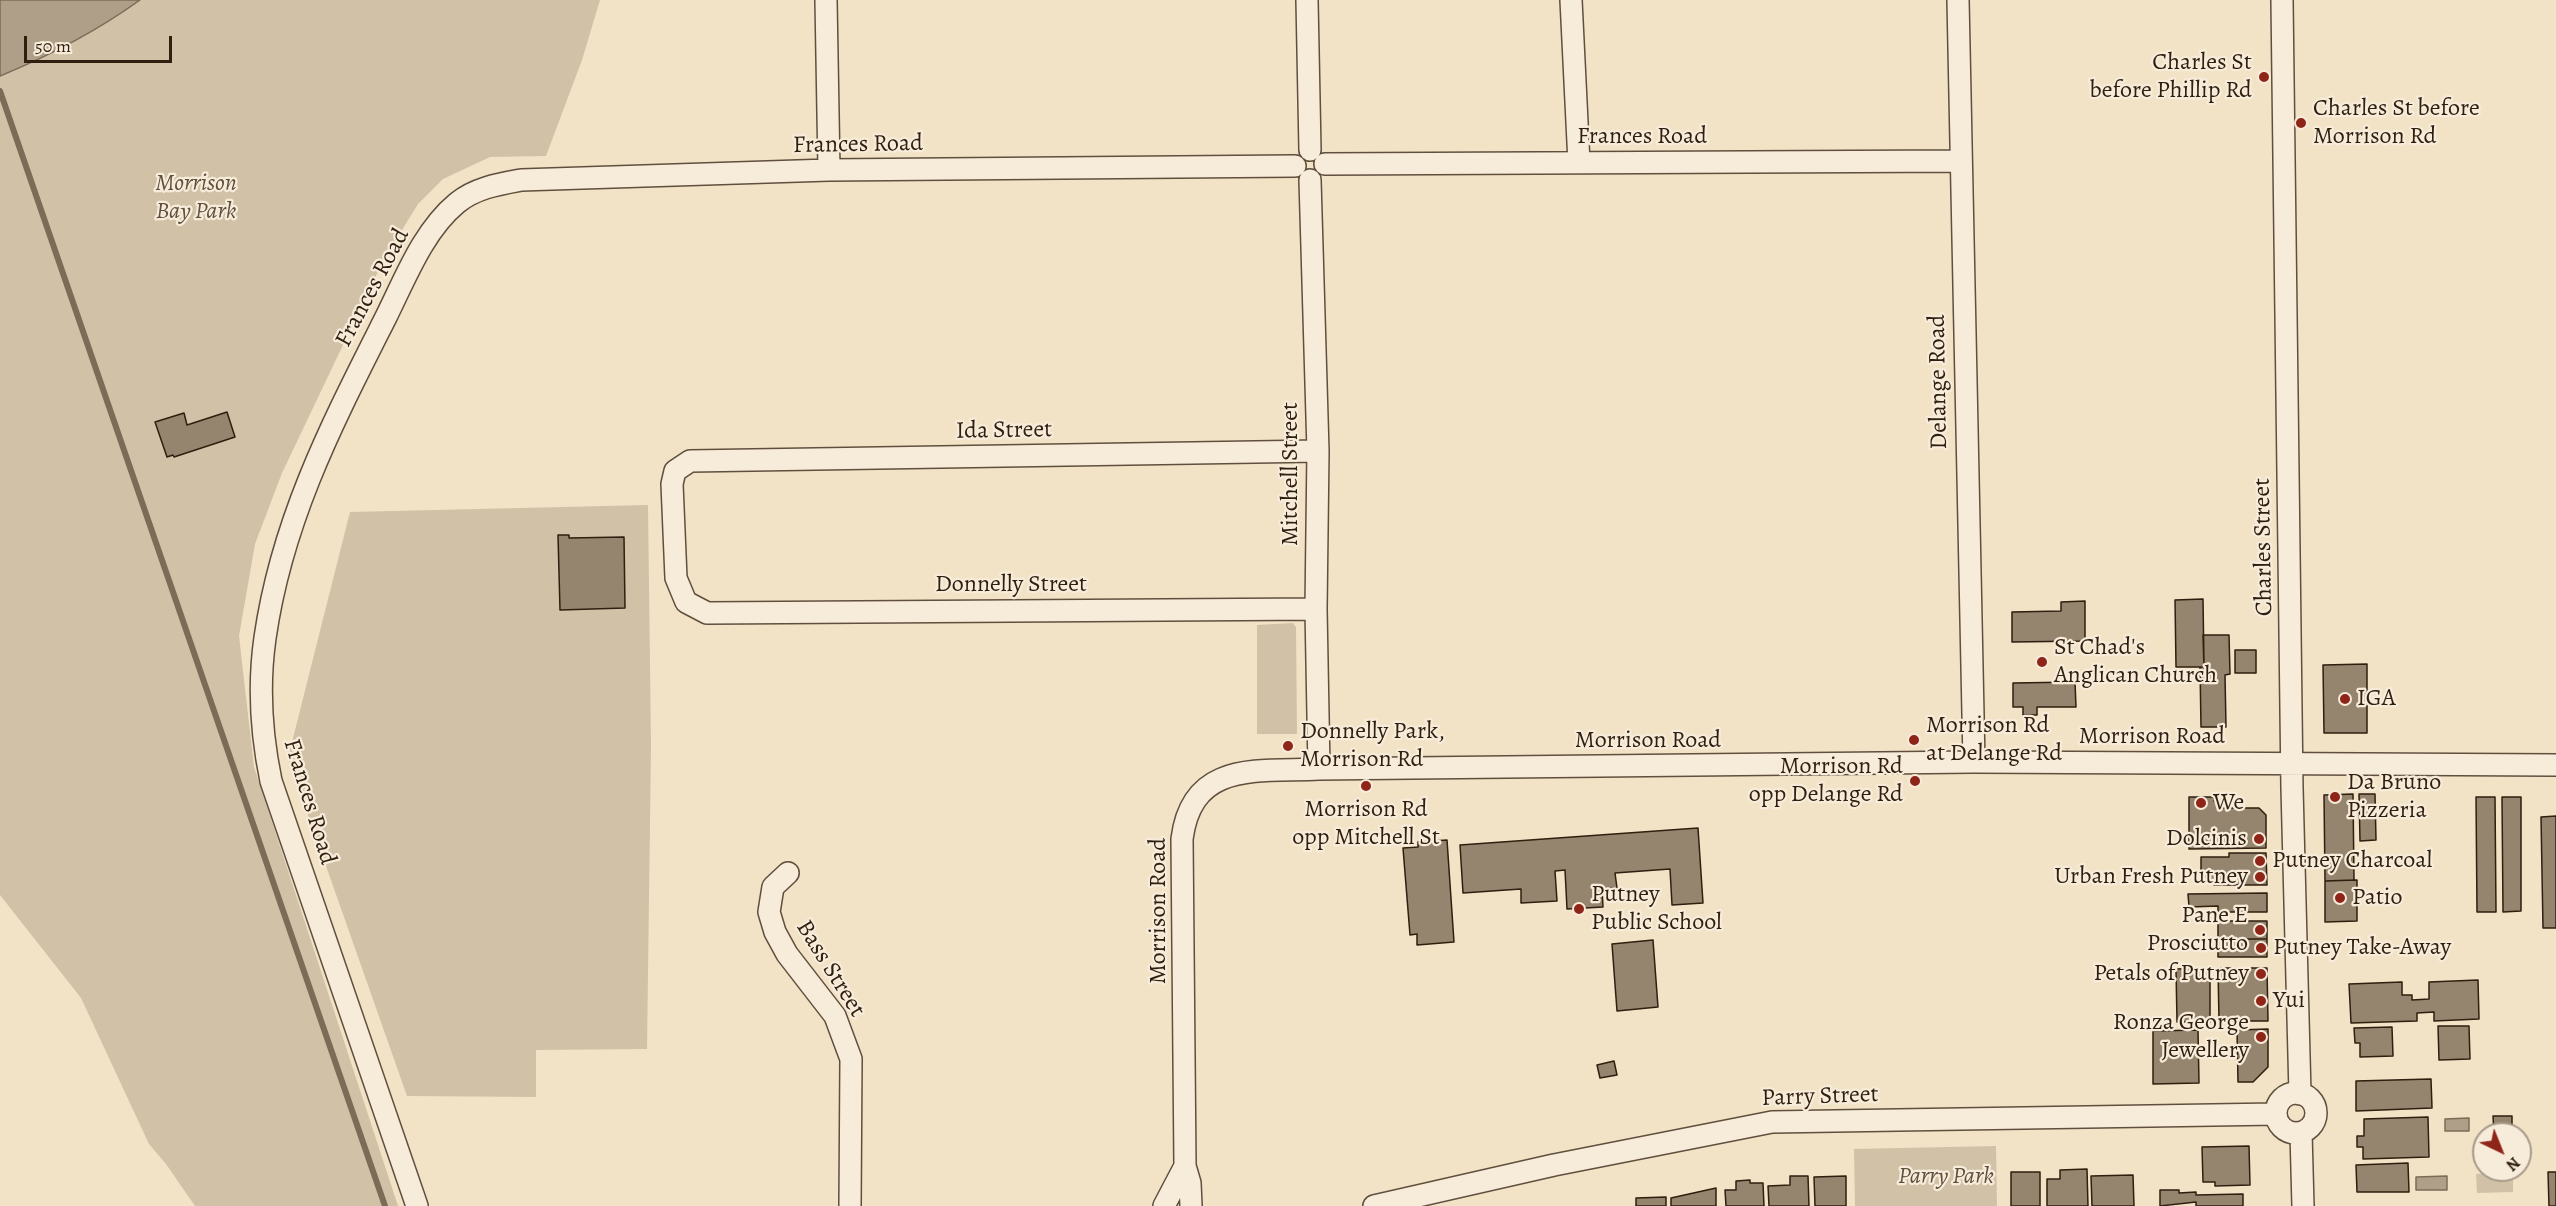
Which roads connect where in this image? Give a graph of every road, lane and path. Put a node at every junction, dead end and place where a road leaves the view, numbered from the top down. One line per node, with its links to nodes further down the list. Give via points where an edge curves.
1 (826, 0): 9 (street)
2 (1307, 0): 6 (street)
3 (1571, 0): 8 (street)
4 (1958, 0): 7 (street, Delange Road)
5 (2282, 0): 15 (street, Charles Street)
6 (1318, 157): 8 (street, Frances Road); 10 (street, via 1319,177)
7 (1960, 161): 8 (street, Frances Road); 14 (street, Delange Road)
8 (1579, 163)
9 (829, 170): 10 (street, Frances Road); 23 (street, Frances Road, via 520,180 489,186 459,201 430,234 407,274 335,415 304,488 265,637 260,698 263,744 271,781)
10 (1302, 173): 11 (street, Mitchell Street)
11 (1318, 451): 12 (street, Mitchell Street); 13 (street, Ida Street, via 690,461 675,471 672,484 676,578 686,602)
12 (1316, 609): 13 (street, Donnelly Street); 17 (street, Mitchell Street)
13 (707, 613)
14 (1974, 762): 15 (street, Morrison Road); 17 (street, Morrison Road)
15 (2292, 764): 16 (street, Morrison Road); 19 (street, Charles Street)
16 (2556, 765)
17 (1319, 769): 22 (street, Morrison Road, via 1236,773 1198,794 1185,822)
18 (788, 873): 24 (street, Bass Street, via 774,887 769,912 775,932 786,954 835,1016 851,1059)
19 (2300, 1094): 20 (street, via 2286,1096); 21 (street, via 2311,1100 2316,1113 2312,1125)
20 (2276, 1114): 21 (street, via 2284,1129); 27 (street, Parry Street, via 1772,1122)
21 (2301, 1133): 28 (street)
22 (1185, 1166): 25 (street); 26 (street, Morrison Road)
23 (417, 1206)
24 (850, 1206)
25 (1164, 1206)
26 (1191, 1206)
27 (1374, 1206)
28 (2303, 1206)

